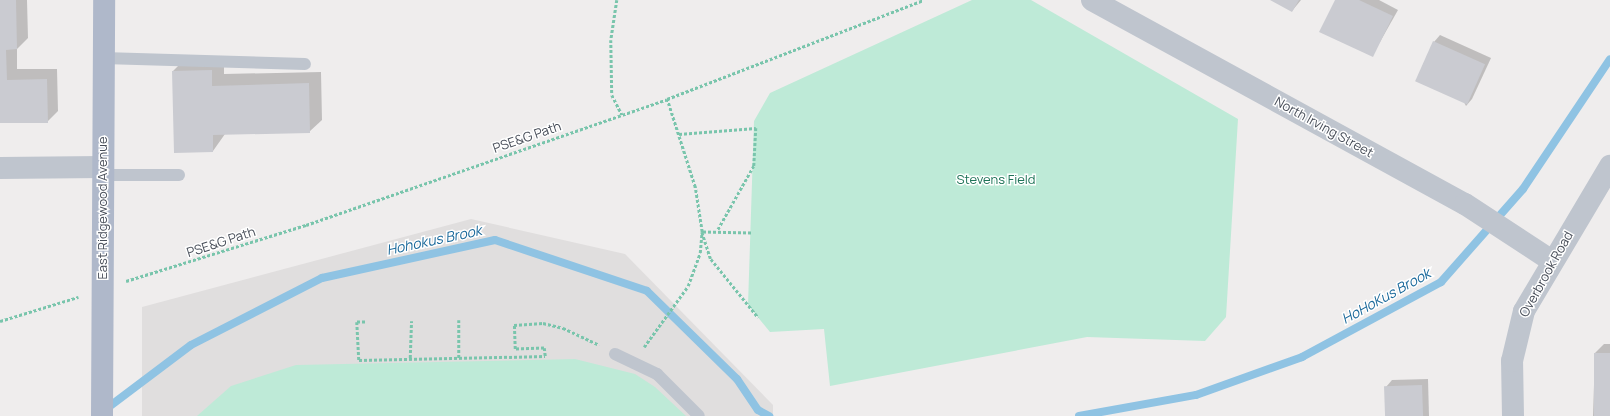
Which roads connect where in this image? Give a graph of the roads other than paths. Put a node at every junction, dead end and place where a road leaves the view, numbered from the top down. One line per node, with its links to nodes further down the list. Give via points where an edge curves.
1 (104, 0): 3 (main road, East Ridgewood Avenue)
2 (1092, 0): 9 (street, North Irving Street, via 1465,204)
3 (103, 58): 4 (lane); 7 (main road, East Ridgewood Avenue)
4 (305, 64)
5 (1610, 166): 9 (street, Overbrook Road)
6 (0, 168): 7 (street)
7 (102, 171): 8 (lane); 11 (main road, East Ridgewood Avenue)
8 (179, 175)
9 (1552, 261): 13 (street, Overbrook Road, via 1517,332 1512,361)
10 (615, 354): 12 (lane, via 657,374)
11 (102, 416)
12 (699, 416)
13 (1513, 416)

